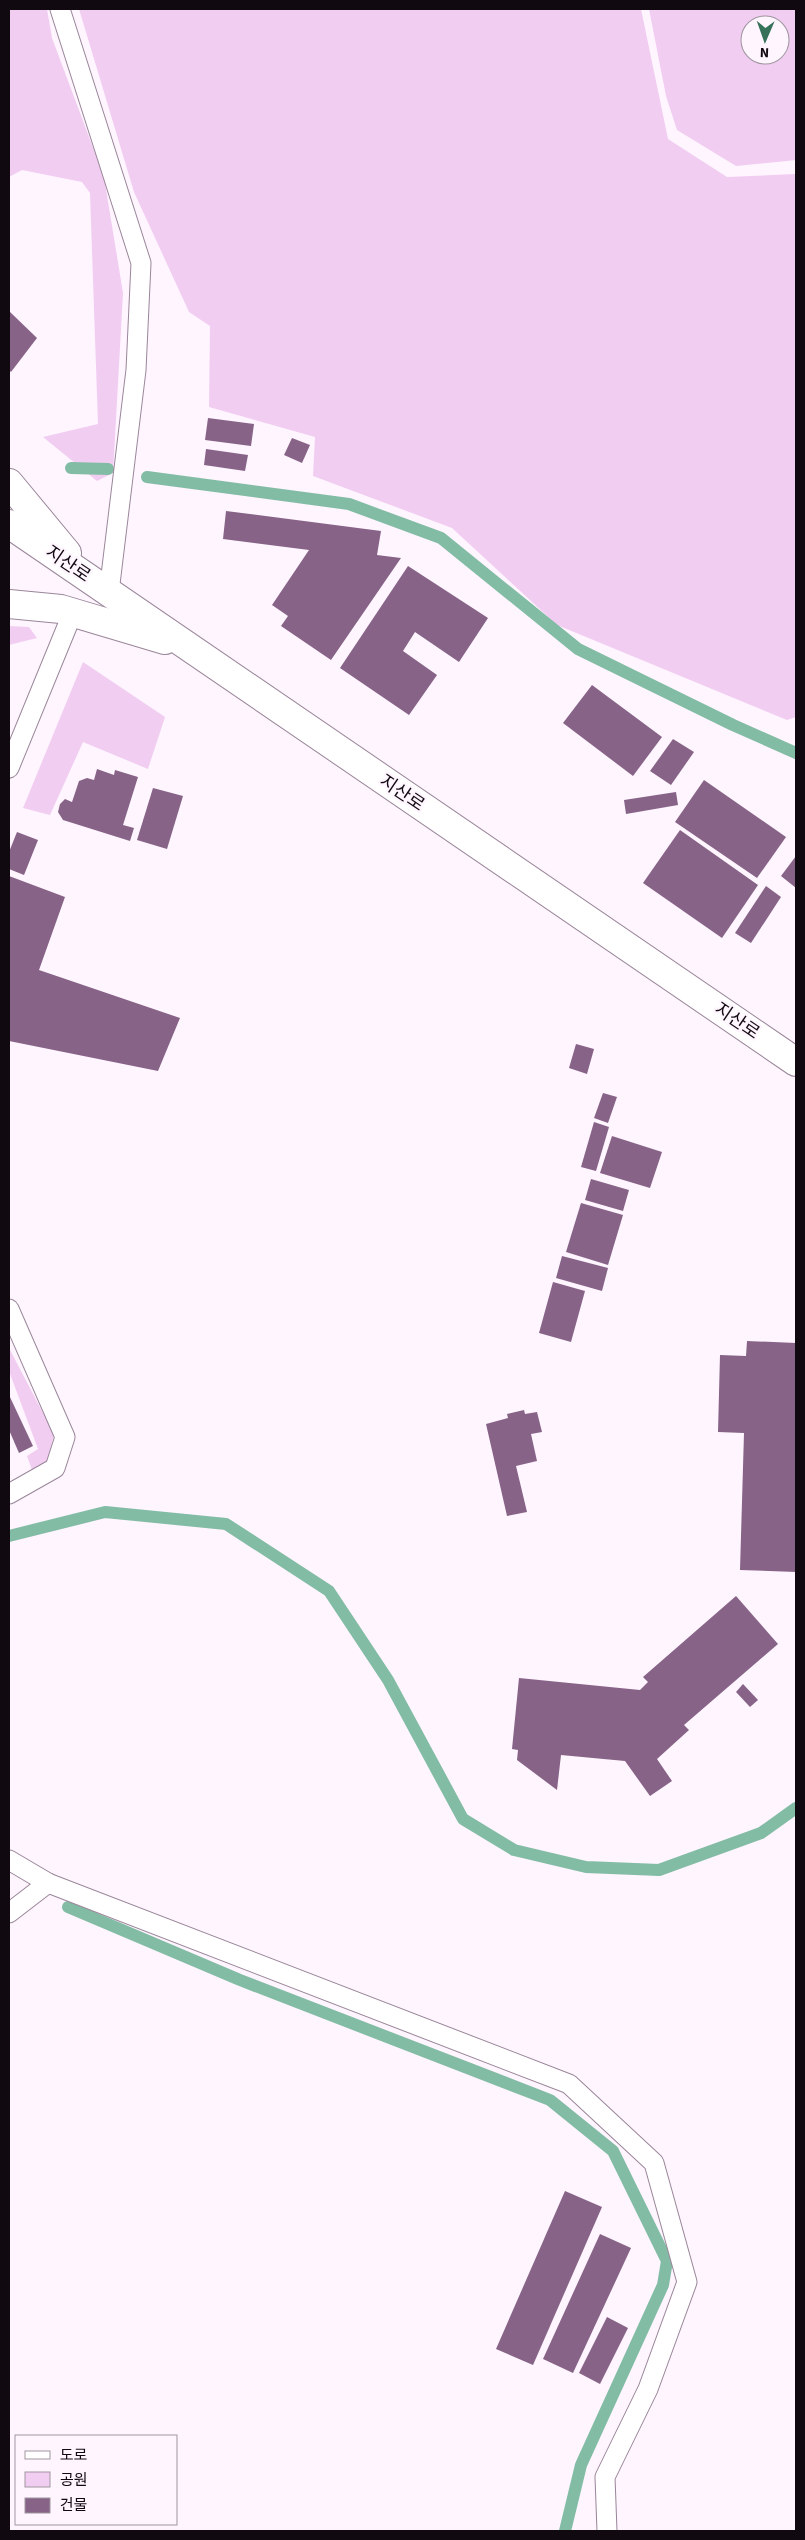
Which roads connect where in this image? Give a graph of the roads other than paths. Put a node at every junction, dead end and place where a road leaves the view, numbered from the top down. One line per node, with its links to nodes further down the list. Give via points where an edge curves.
1 (60, 9): 4 (lane, via 141,263 136,370)
2 (9, 483): 4 (main road)
3 (9, 524): 4 (main road, 지산로)
4 (98, 585): 7 (main road, 지산로)
5 (9, 604): 6 (main road)
6 (73, 612): 7 (main road); 8 (lane)
7 (191, 648): 9 (main road, 지산로)
8 (9, 768)
9 (796, 1062)
10 (9, 1309): 11 (lane, via 64,1437 55,1468)
11 (9, 1494)
12 (9, 1860): 13 (lane)
13 (48, 1883): 14 (lane); 15 (lane, via 568,2084 654,2163 687,2282 648,2389 605,2477)
14 (9, 1913)
15 (607, 2531)

